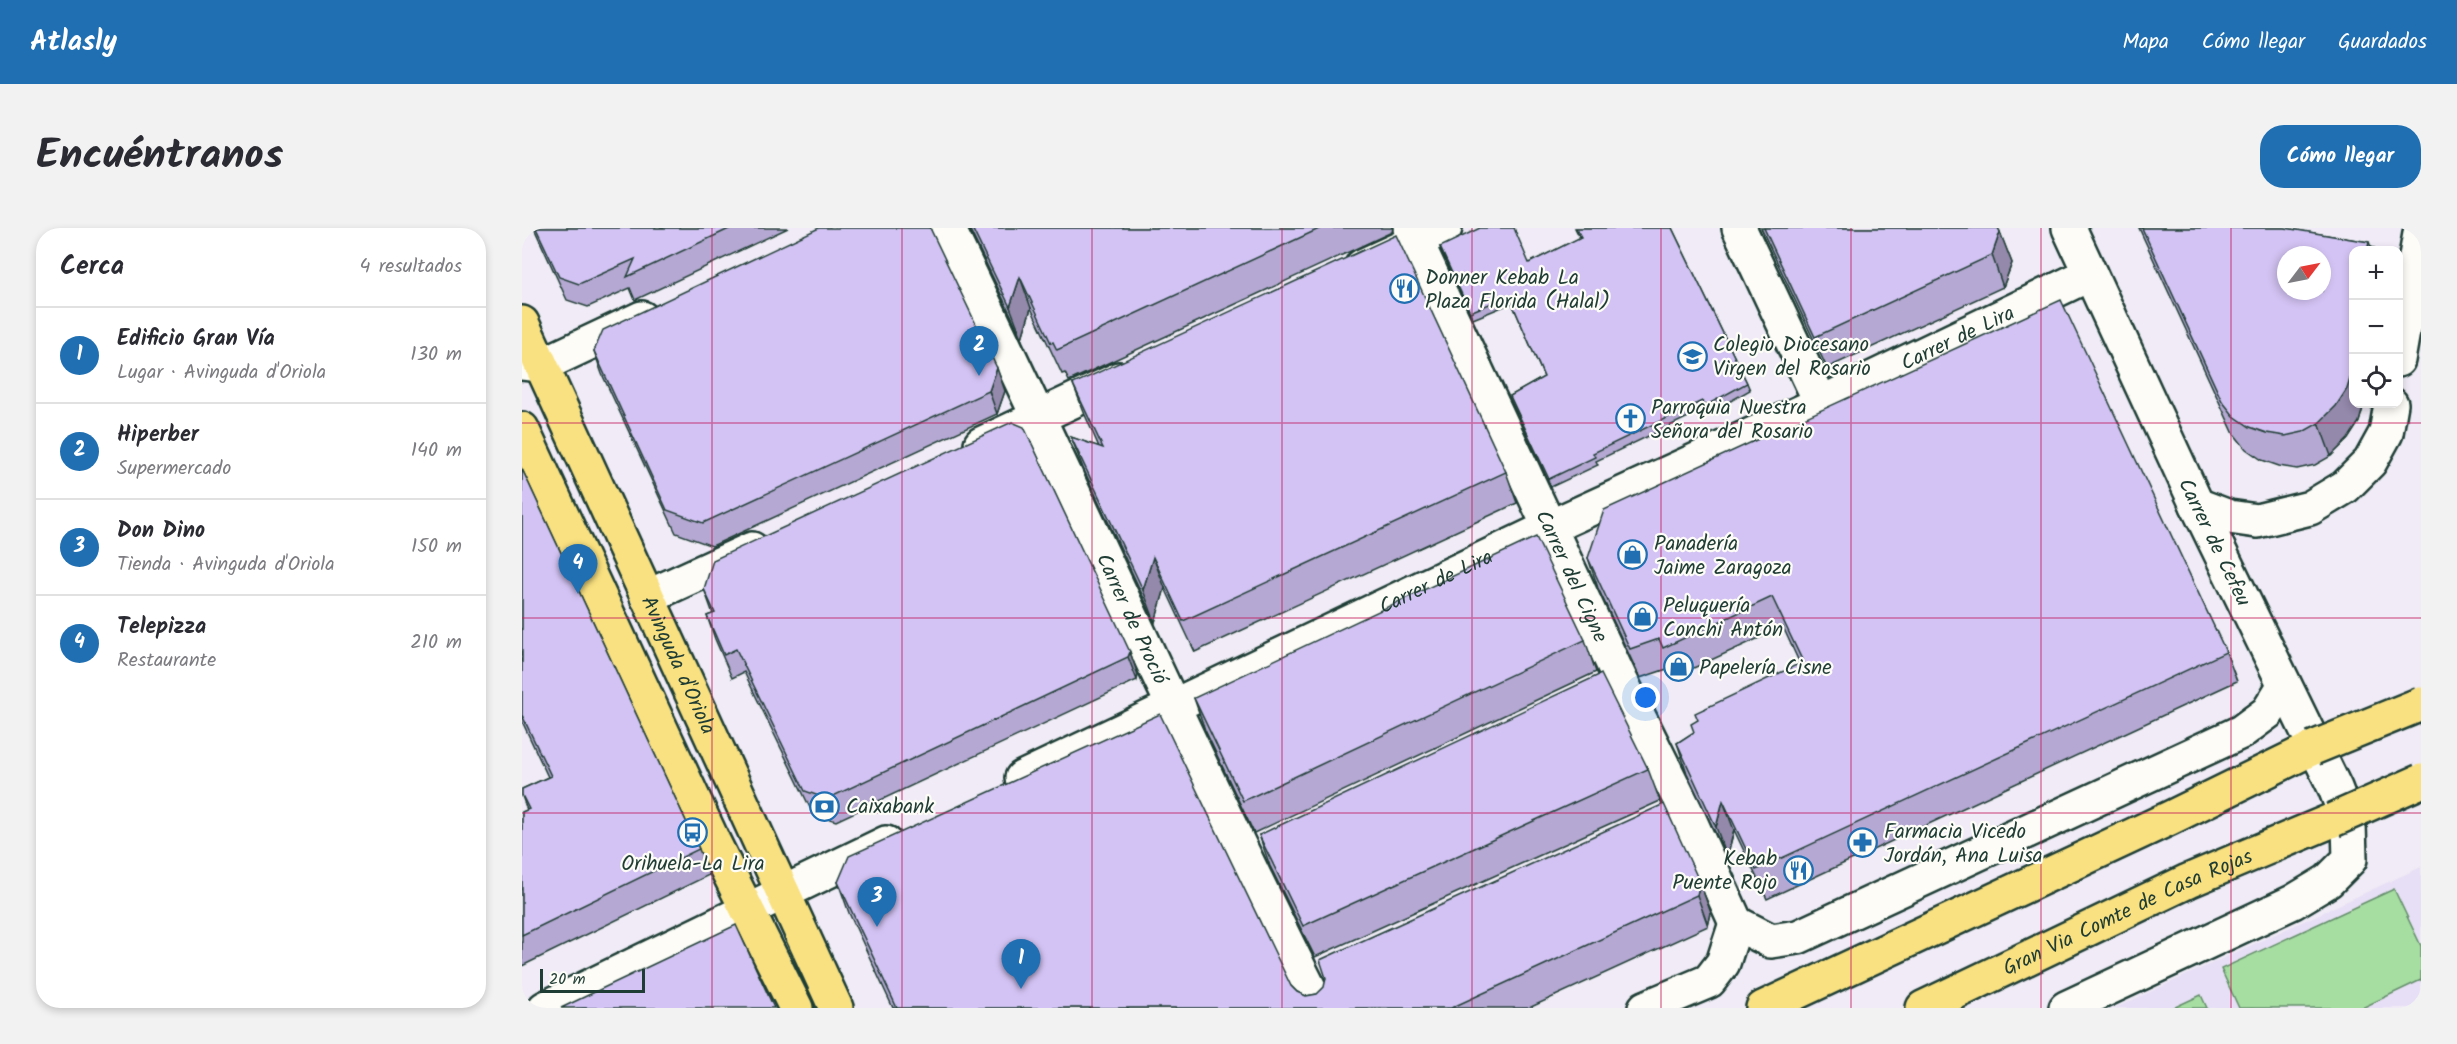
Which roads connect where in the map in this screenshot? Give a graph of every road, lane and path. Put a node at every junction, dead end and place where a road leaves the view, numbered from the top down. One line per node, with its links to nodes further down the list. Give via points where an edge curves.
1 (948, 228): 15 (street, Carrer de Proció)
2 (1738, 228): 13 (street)
3 (2069, 228): 6 (street, Carrer de Cefeu)
4 (2421, 228): 10 (street)
5 (1424, 232): 7 (street); 19 (street, Carrer del Cigne)
6 (2090, 274): 13 (street, Carrer de Lira); 18 (street, Carrer de Cefeu)
7 (1330, 281)
8 (671, 304): 11 (street)
9 (522, 323): 11 (main road, Avinguda d'Oriola)
10 (2399, 354)
11 (532, 364): 21 (main road, Avinguda d'Oriola)
12 (1148, 366): 15 (street)
13 (1821, 403): 19 (street, Carrer de Lira)
14 (2390, 408): 18 (street, via 2386,433 2370,462 2345,487 2310,508 2257,521 2229,517)
15 (1040, 417): 17 (street); 24 (street, Carrer de Proció)
16 (522, 429): 29 (main road, Avinguda d'Oriola)
17 (955, 456)
18 (2197, 505): 22 (street, Carrer de Cefeu)
19 (1550, 527): 24 (street, Carrer de Lira); 30 (street, Carrer del Cigne, via 1610,686 1674,815)
20 (774, 539): 21 (street)
21 (647, 597): 28 (main road, Avinguda d'Oriola)
22 (2284, 686): 30 (street, via 2268,712 2241,732 1798,937 1771,941); 39 (street, Carrer de Cefeu, via 2335,788 2349,825 2350,859 2328,881 2293,902)
23 (2421, 704): 37 (main road, bridge, via 2313,748)
24 (1174, 706): 26 (street, Carrer de Lira); 32 (street, Carrer de Proció, via 1256,852)
25 (2421, 781): 38 (main road, Gran Via Comte de Casa Rojas, bridge, via 2188,881)
26 (994, 791)
27 (910, 831): 28 (street)
28 (783, 891): 29 (street); 35 (main road, Avinguda d'Oriola)
29 (748, 908): 33 (street); 34 (main road, Avinguda d'Oriola)
30 (1736, 923): 36 (street, via 1723,963 1709,981)
31 (1338, 968): 32 (street)
32 (1312, 995)
33 (545, 1008)
34 (795, 1008)
35 (836, 1008)
36 (1645, 1008)
37 (1763, 1008)
38 (1923, 1008)
39 (2066, 1008)

